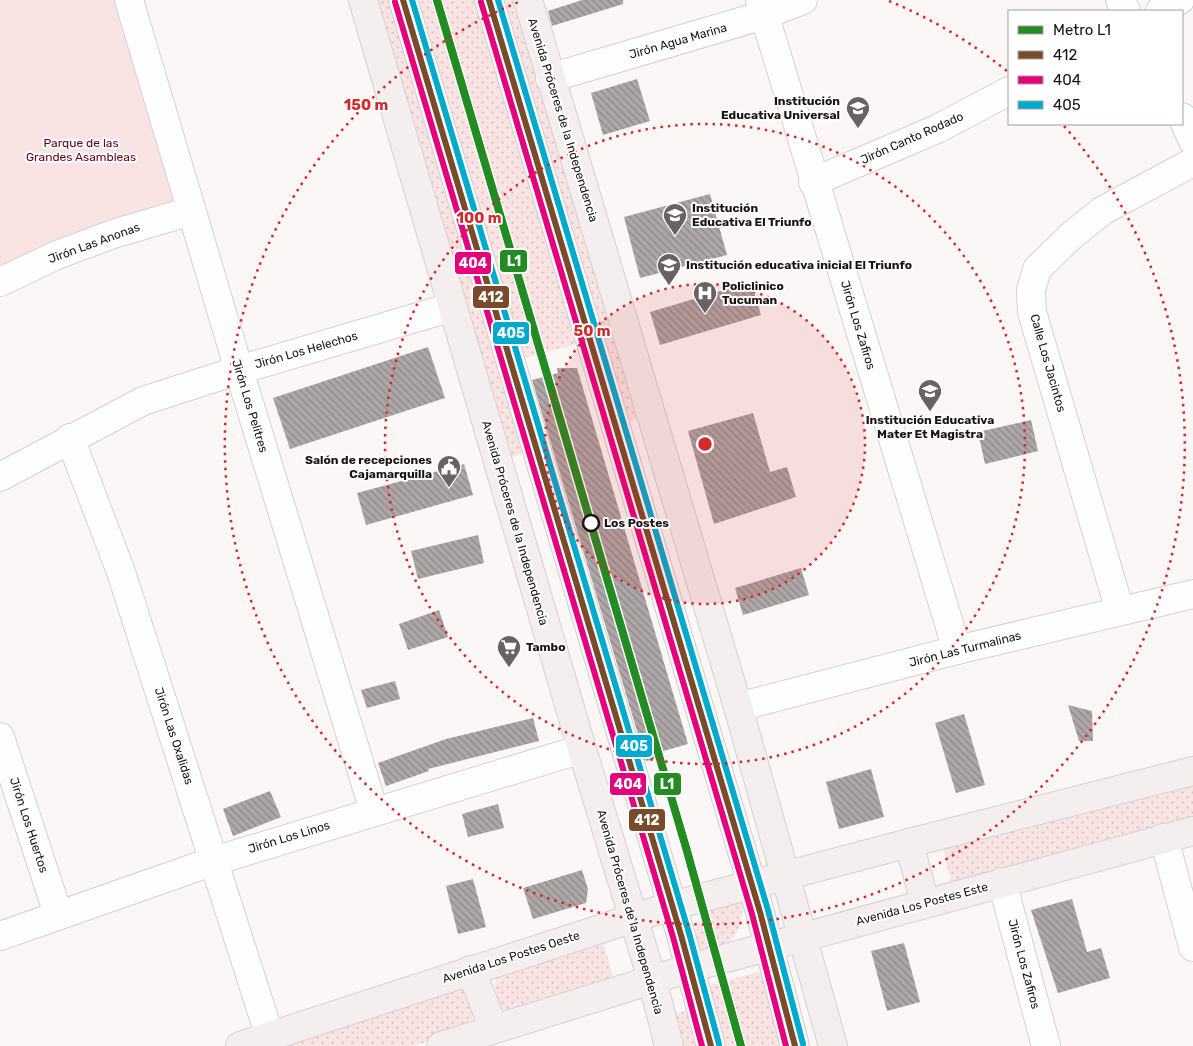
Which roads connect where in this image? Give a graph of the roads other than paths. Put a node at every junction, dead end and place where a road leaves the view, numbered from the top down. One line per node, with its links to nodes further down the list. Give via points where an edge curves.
1 (129, 0): 16 (street, Jirón Los Pelitres)
2 (363, 0): 18 (main road, Avenida Próceres de la Independencia)
3 (403, 0): 38 (main road)
4 (489, 0): 36 (main road)
5 (528, 0): 10 (main road, Avenida Próceres de la Independencia)
6 (803, 0): 8 (street, Jirón Agua Marina)
7 (1180, 0): 9 (street)
8 (762, 8): 10 (street, Jirón Agua Marina); 15 (street, Jirón Los Zafiros)
9 (1162, 10)
10 (550, 78): 25 (main road, Avenida Próceres de la Independencia)
11 (1008, 92): 15 (street, Jirón Canto Rodado, via 936,129)
12 (1183, 119): 13 (street)
13 (1193, 141)
14 (1193, 162): 23 (street, Calle Los Jacintos, via 1102,211 1037,270 1031,290 1032,312)
15 (813, 182): 24 (street, Jirón Los Zafiros)
16 (191, 211): 17 (street, Jirón Las Anonas, via 57,255); 19 (street, Jirón Los Pelitres)
17 (0, 282)
18 (452, 307): 19 (street, Jirón Los Helechos); 27 (main road, Avenida Próceres de la Independencia)
19 (239, 370): 20 (street, Jirón Los Helechos, via 143,401); 29 (street, Jirón Los Pelitres)
20 (70, 438): 21 (street, Jirón Los Helechos); 33 (street, Jirón Las Oxalidas, via 121,572)
21 (0, 477)
22 (1193, 594): 23 (street, Jirón Las Turmalinas)
23 (1120, 611): 24 (street, Jirón Las Turmalinas)
24 (957, 650): 25 (street, Jirón Las Turmalinas)
25 (738, 707): 34 (main road, Avenida Próceres de la Independencia)
26 (0, 737): 39 (street, Jirón Los Huertos)
27 (582, 749): 29 (street, Jirón Los Linos); 40 (main road, Avenida Próceres de la Independencia)
28 (1193, 771): 32 (main road)
29 (374, 811): 33 (street, Jirón Los Linos)
30 (1193, 831): 31 (main road, Avenida Los Postes Este)
31 (1164, 838): 35 (main road, Avenida Los Postes Este); 44 (street)
32 (909, 843): 34 (main road); 37 (main road)
33 (214, 861): 39 (street, Jirón Los Linos); 49 (street, Jirón Las Oxalidas)
34 (784, 875): 36 (main road, Avenida Los Postes Oeste); 42 (main road, Avenida Próceres de la Independencia)
35 (1002, 882): 37 (main road, Avenida Los Postes Este); 56 (street, Jirón Los Zafiros)
36 (752, 885): 38 (main road, Avenida Los Postes Oeste); 43 (main road)
37 (925, 903): 42 (main road, Avenida Los Postes Este)
38 (672, 906): 40 (main road, Avenida Los Postes Oeste); 45 (main road)
39 (58, 914): 41 (street, Jirón Los Linos)
40 (633, 918): 46 (main road, Avenida Los Postes Oeste); 47 (main road, Avenida Próceres de la Independencia)
41 (0, 936)
42 (803, 937): 43 (main road, Avenida Los Postes Este); 55 (main road, Avenida Próceres de la Independencia)
43 (768, 946): 45 (main road, Avenida Los Postes Este); 54 (main road)
44 (1193, 947)
45 (690, 968): 47 (main road, Avenida Los Postes Este); 53 (main road)
46 (471, 970): 48 (main road); 49 (main road, Avenida Los Postes Oeste)
47 (652, 979): 48 (main road); 52 (main road, Avenida Próceres de la Independencia)
48 (494, 1029): 51 (main road)
49 (270, 1037): 50 (main road, Avenida Los Postes Oeste)
50 (240, 1046)
51 (441, 1046)
52 (669, 1046)
53 (711, 1046)
54 (795, 1046)
55 (833, 1046)
56 (1046, 1046)

